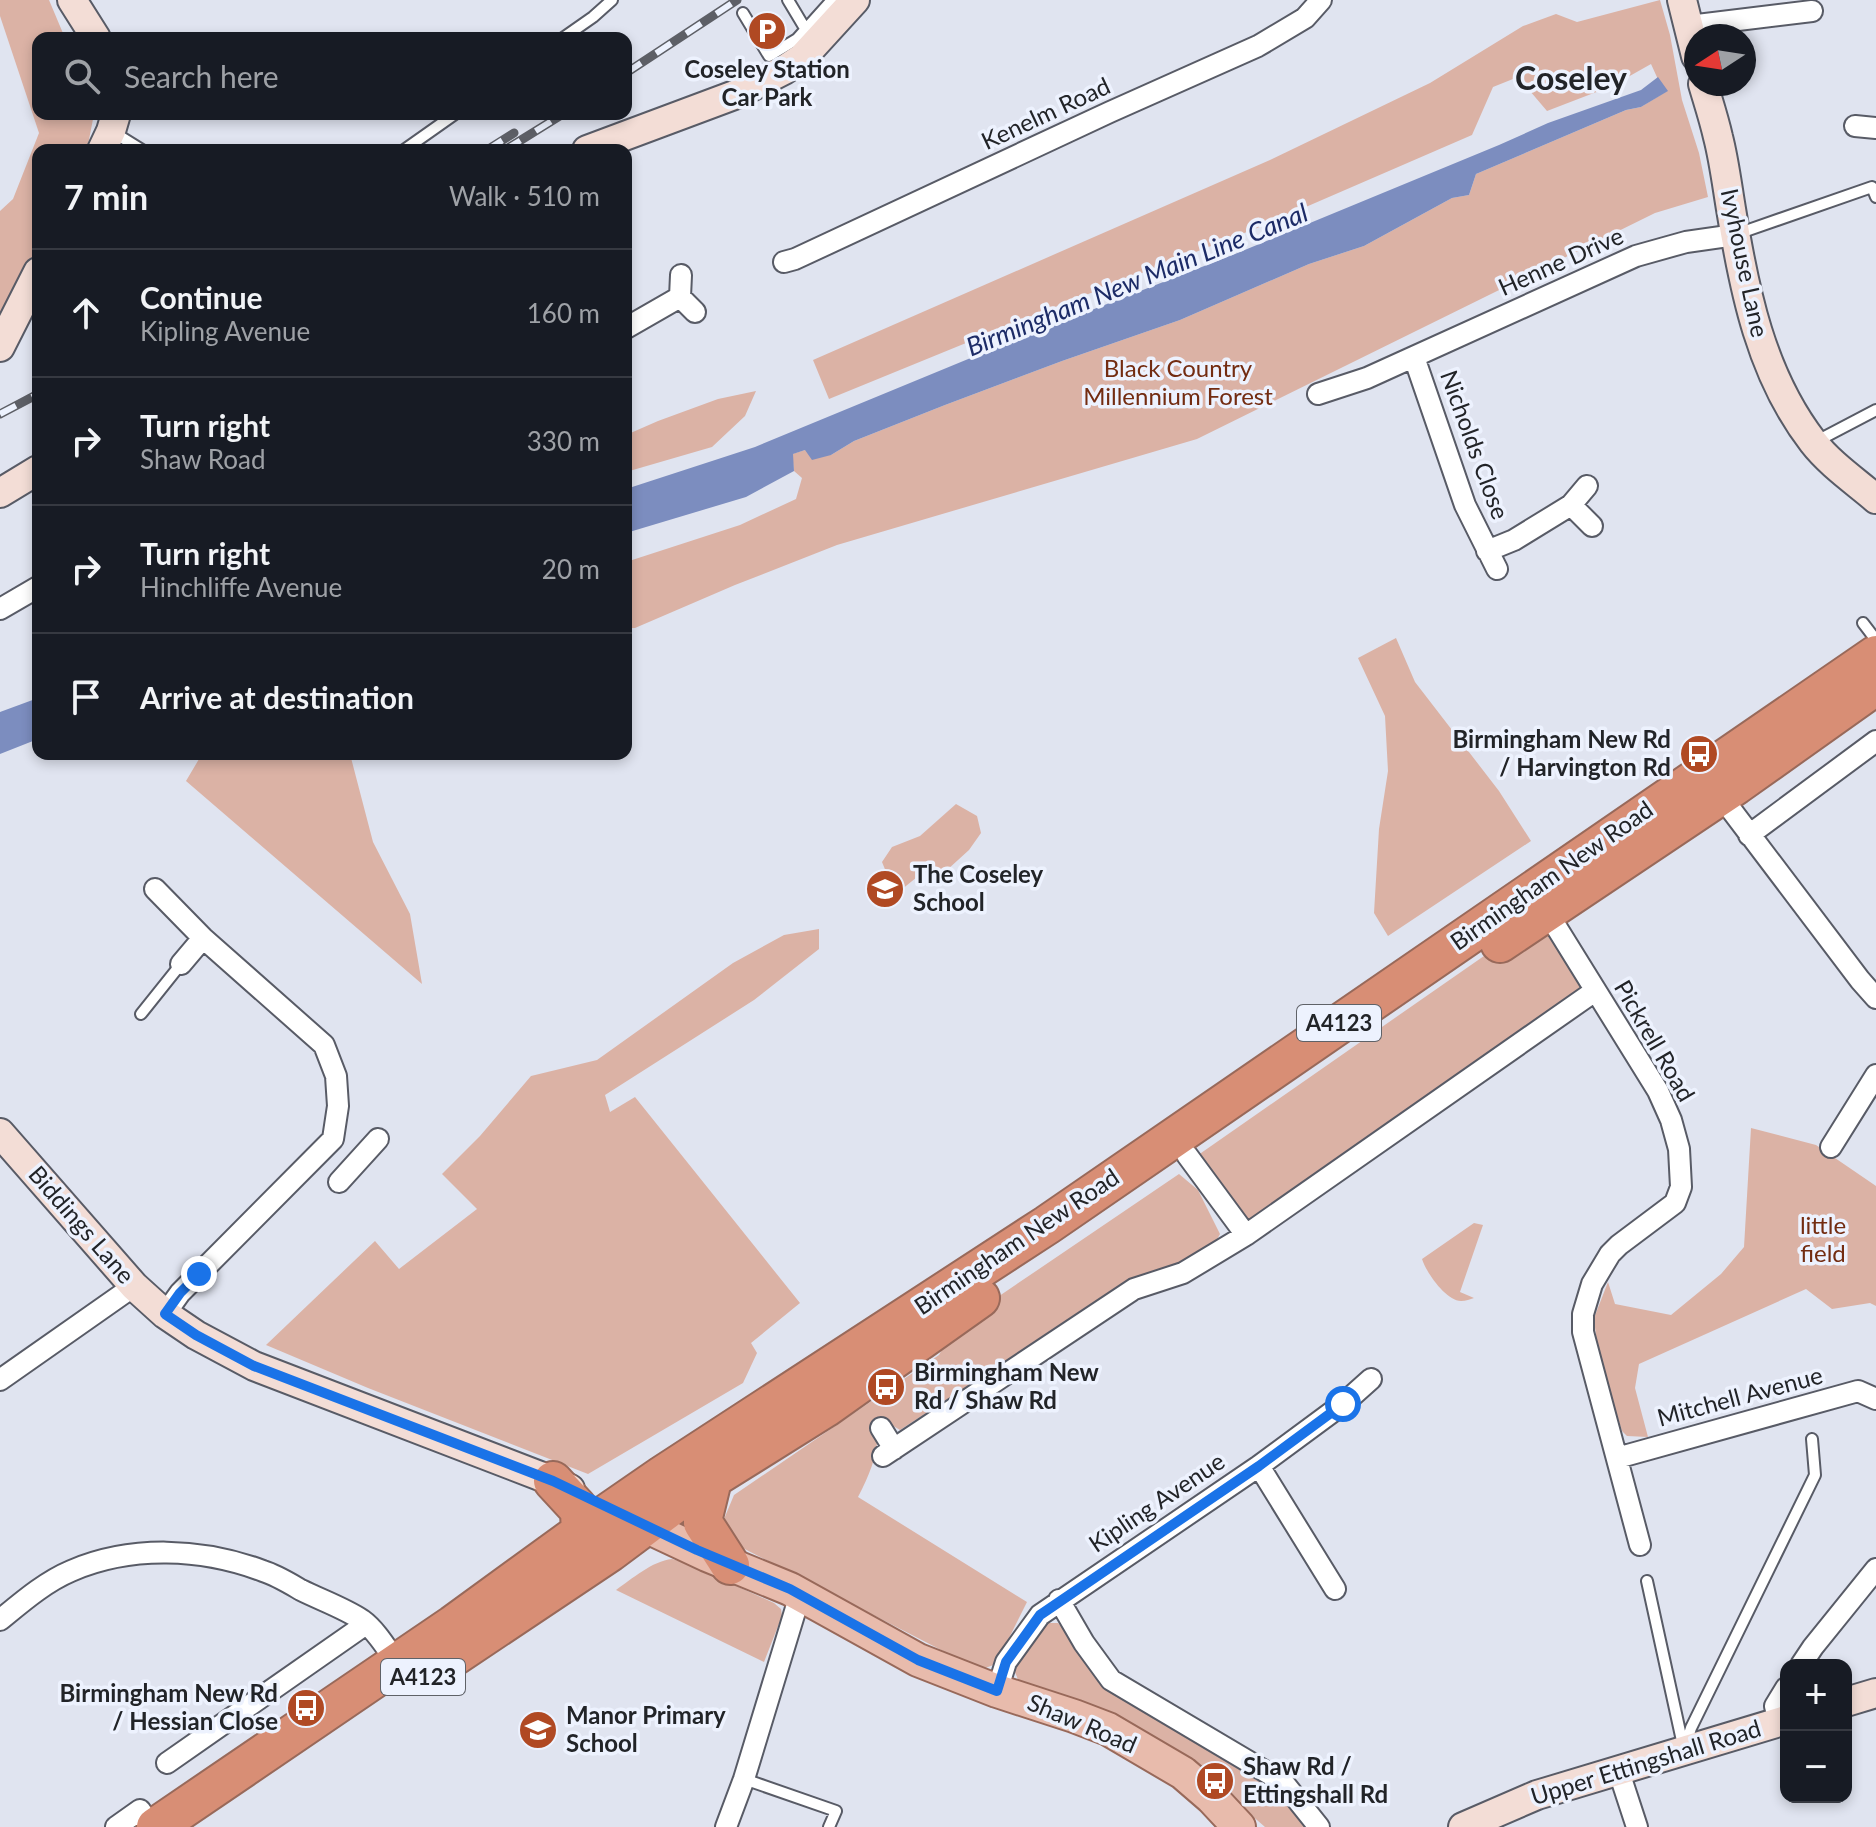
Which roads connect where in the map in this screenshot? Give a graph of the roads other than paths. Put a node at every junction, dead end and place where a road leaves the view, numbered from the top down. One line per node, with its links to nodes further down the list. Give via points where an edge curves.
1 (72, 0): 11 (street)
2 (612, 0): 12 (lane)
3 (788, 0): 10 (lane)
4 (832, 0): 10 (lane)
5 (855, 0): 18 (street, via 802,58 784,70 737,94)
6 (1321, 0): 21 (street, Kenelm Road, via 1305,18 1258,46)
7 (1812, 11): 9 (street)
8 (743, 13): 10 (lane, via 769,56)
9 (1686, 13)
10 (806, 30)
11 (92, 32)
12 (572, 32)
13 (1706, 96): 20 (street, Ivyhouse Lane)
14 (446, 120): 17 (lane)
15 (110, 132): 16 (lane)
16 (131, 144)
17 (412, 144)
18 (603, 144)
19 (1876, 197): 20 (lane, via 1872,187)
20 (1735, 235): 26 (street, Henne Drive, via 1636,256); 29 (street, Ivyhouse Lane, via 1756,330 1772,373)
21 (784, 262)
22 (681, 275): 24 (street, via 687,304)
23 (32, 284): 25 (street)
24 (632, 326)
25 (0, 347)
26 (1414, 357): 27 (street, Henne Drive); 34 (street, Nicholds Close, via 1465,505 1492,560)
27 (1318, 394)
28 (1876, 410): 29 (lane)
29 (1814, 442): 33 (street, Ivyhouse Lane)
30 (32, 474): 32 (street)
31 (1587, 486): 34 (street, Nicholds Close)
32 (0, 493)
33 (1876, 499)
34 (1571, 505): 35 (street)
35 (1592, 526)
36 (32, 590): 37 (street)
37 (0, 609)
38 (1870, 639): 39 (lane); 42 (highway, Birmingham New Road / A4123)
39 (1876, 640)
40 (1876, 685): 42 (highway, Birmingham New Road / A4123)
41 (1876, 741): 43 (street)
42 (1711, 784): 43 (street); 45 (highway, Birmingham New Road / A4123)
43 (1749, 835): 49 (street)
44 (155, 889): 46 (street)
45 (1540, 901): 48 (street, Pickrell Road); 56 (highway, Birmingham New Road / A4123); 71 (highway, Birmingham New Road / A4123, via 663,1475)
46 (203, 938): 47 (street); 53 (street, via 324,1045 336,1076)
47 (181, 964): 50 (lane)
48 (1595, 991): 59 (street); 67 (street, Pickrell Road, via 1658,1091 1671,1120 1681,1170 1675,1203 1610,1254 1592,1284 1583,1314 1583,1332)
49 (1876, 998)
50 (141, 1014)
51 (1876, 1075): 55 (street)
52 (0, 1133): 60 (street, Biddings Lane)
53 (333, 1139): 57 (street); 61 (street)
54 (378, 1139): 57 (street)
55 (1831, 1147)
56 (1187, 1155): 59 (street); 69 (highway, Birmingham New Road / A4123, via 825,1408)
57 (357, 1162): 58 (street)
58 (339, 1182)
59 (1246, 1235): 65 (street, via 1183,1273 1134,1289 889,1453)
60 (134, 1286): 61 (street, Biddings Lane); 63 (street)
61 (165, 1314): 70 (street, via 254,1366)
62 (1371, 1379): 68 (street, Kipling Avenue)
63 (0, 1380)
64 (1876, 1399): 67 (street, Mitchell Avenue, via 1858,1391)
65 (881, 1428)
66 (1812, 1439): 89 (lane, via 1815,1475)
67 (1617, 1458): 72 (street, Pickrell Road)
68 (1259, 1466): 76 (street); 78 (street, Kipling Avenue)
69 (712, 1480): 71 (highway, Birmingham New Road / A4123); 73 (highway, via 703,1523)
70 (553, 1481): 71 (highway, via 580,1513)
71 (613, 1523): 73 (main road, Shaw Road); 82 (highway, Birmingham New Road / A4123); 96 (highway, Birmingham New Road / A4123, via 597,1561)
72 (1640, 1545)
73 (730, 1565): 77 (main road, Shaw Road)
74 (1876, 1569): 81 (street)
75 (1647, 1581): 89 (lane)
76 (1335, 1589)
77 (800, 1595): 83 (main road, Shaw Road, via 918,1660); 92 (street)
78 (1059, 1600): 83 (street, Kipling Avenue, via 1040,1615 1006,1662); 100 (street, Shaw Road, via 1111,1680 1283,1782)
79 (0, 1620): 80 (street, via 43,1587 95,1562 146,1553 192,1553 266,1572)
80 (366, 1624): 82 (street); 90 (street)
81 (1805, 1659)
82 (397, 1663): 95 (highway, Birmingham New Road / A4123)
83 (997, 1691): 99 (main road, Shaw Road, via 1108,1729 1141,1747 1183,1773)
84 (1876, 1693): 86 (street)
85 (1780, 1698): 87 (street, via 1775,1706)
86 (1852, 1700)
87 (1780, 1715)
88 (1780, 1722): 89 (street, Upper Ettingshall Road)
89 (1684, 1750): 91 (street, Upper Ettingshall Road)
90 (167, 1763)
91 (1618, 1769): 93 (street, Upper Ettingshall Road, via 1537,1795); 101 (street)
92 (744, 1779): 97 (street); 98 (lane, via 836,1811)
93 (1469, 1825)
94 (116, 1827): 95 (street, via 140,1810)
95 (154, 1827)
96 (202, 1827)
97 (726, 1827)
98 (829, 1827)
99 (1239, 1827)
100 (1319, 1827)
101 (1637, 1827)

